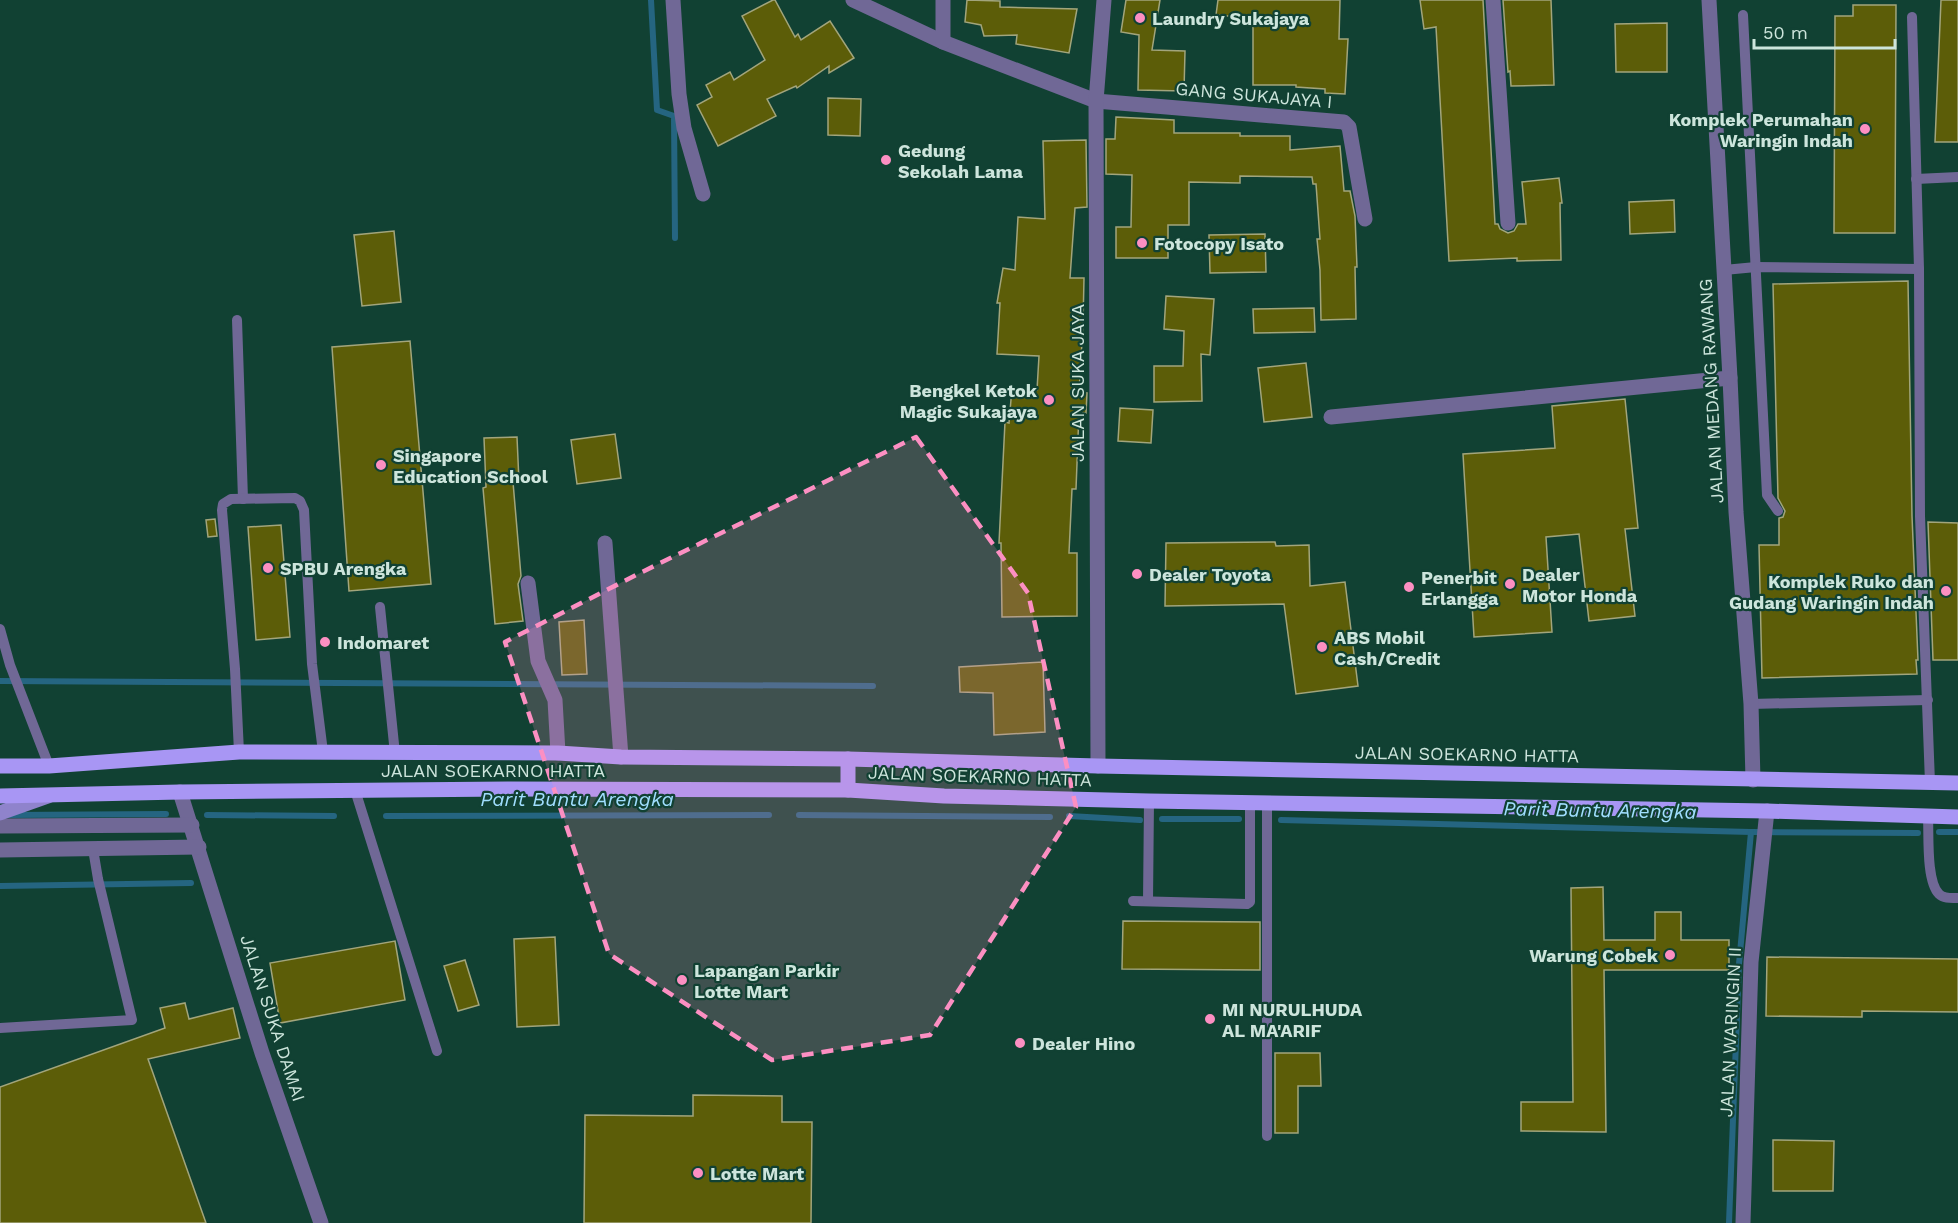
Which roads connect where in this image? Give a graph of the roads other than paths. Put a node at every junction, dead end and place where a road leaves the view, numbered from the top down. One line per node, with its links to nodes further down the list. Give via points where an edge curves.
1 (673, 0): 13 (street, via 679,94)
2 (853, 0): 9 (street)
3 (943, 0): 9 (street)
4 (1104, 0): 10 (street, JALAN SUKA JAYA)
5 (1493, 0): 15 (street)
6 (1709, 0): 18 (street, JALAN MEDANG RAWANG)
7 (1743, 15): 16 (lane)
8 (1912, 16): 12 (lane)
9 (943, 42): 10 (street)
10 (1096, 101): 14 (street, GANG SUKAJAYA I, via 1344,122 1349,127); 38 (street, JALAN SUKA JAYA)
11 (1958, 177): 12 (lane)
12 (1916, 179): 17 (lane)
13 (703, 194)
14 (1365, 219)
15 (1508, 223)
16 (1756, 267): 17 (lane); 18 (lane); 23 (lane, via 1767,495)
17 (1919, 268): 28 (lane, via 1917,515)
18 (1724, 270): 20 (street, JALAN MEDANG RAWANG)
19 (237, 320): 22 (lane)
20 (1730, 378): 21 (street); 29 (street, JALAN MEDANG RAWANG)
21 (1331, 417)
22 (243, 499): 30 (lane, via 227,501 222,510); 31 (lane, via 295,498 302,505 312,664)
23 (1778, 511)
24 (605, 543): 34 (street)
25 (528, 583): 32 (street, via 538,661 555,700)
26 (380, 607): 33 (lane)
27 (0, 629): 37 (lane)
28 (1928, 700): 29 (lane); 40 (lane)
29 (1751, 704): 39 (street, JALAN MEDANG RAWANG)
30 (239, 752): 31 (main road, JALAN SOEKARNO HATTA); 37 (main road, JALAN SOEKARNO HATTA)
31 (323, 752): 33 (main road, JALAN SOEKARNO HATTA)
32 (558, 753): 33 (main road, JALAN SOEKARNO HATTA); 34 (main road, JALAN SOEKARNO HATTA)
33 (395, 754)
34 (621, 757): 35 (main road, JALAN SOEKARNO HATTA)
35 (848, 759): 38 (main road, JALAN SOEKARNO HATTA); 43 (main road)
36 (2, 764): 37 (main road, JALAN SOEKARNO HATTA)
37 (49, 766)
38 (1098, 766): 39 (main road, JALAN SOEKARNO HATTA)
39 (1753, 780): 40 (main road, JALAN SOEKARNO HATTA)
40 (1930, 783): 41 (main road, JALAN SOEKARNO HATTA)
41 (1958, 783)
42 (355, 790): 43 (main road, JALAN SOEKARNO HATTA); 44 (main road, JALAN SOEKARNO HATTA); 63 (lane)
43 (848, 790): 47 (main road, JALAN SOEKARNO HATTA)
44 (180, 792): 45 (main road, JALAN SOEKARNO HATTA); 54 (street, JALAN SUKA DAMAI)
45 (51, 795): 46 (main road, JALAN SOEKARNO HATTA); 50 (street)
46 (0, 796)
47 (1149, 801): 49 (main road, JALAN SOEKARNO HATTA); 61 (lane)
48 (1267, 802): 49 (main road, JALAN SOEKARNO HATTA); 51 (main road, JALAN SOEKARNO HATTA); 64 (lane)
49 (1250, 803): 61 (lane, via 1250,902)
50 (0, 813)
51 (1767, 814): 52 (main road, JALAN SOEKARNO HATTA); 66 (street, JALAN WARINGIN II, via 1751,962)
52 (1928, 817): 53 (main road, JALAN SOEKARNO HATTA); 59 (lane, via 1934,884 1939,894)
53 (1958, 818)
54 (192, 825): 55 (street); 56 (street, JALAN SUKA DAMAI)
55 (0, 826)
56 (199, 847): 57 (street); 65 (street, JALAN SUKA DAMAI, via 262,1053)
57 (93, 849): 58 (street); 62 (lane, via 132,1020)
58 (0, 850)
59 (1958, 898)
60 (1133, 901): 61 (lane)
61 (1148, 901)
62 (0, 1028)
63 (437, 1051)
64 (1267, 1136)
65 (321, 1223)
66 (1743, 1223)

